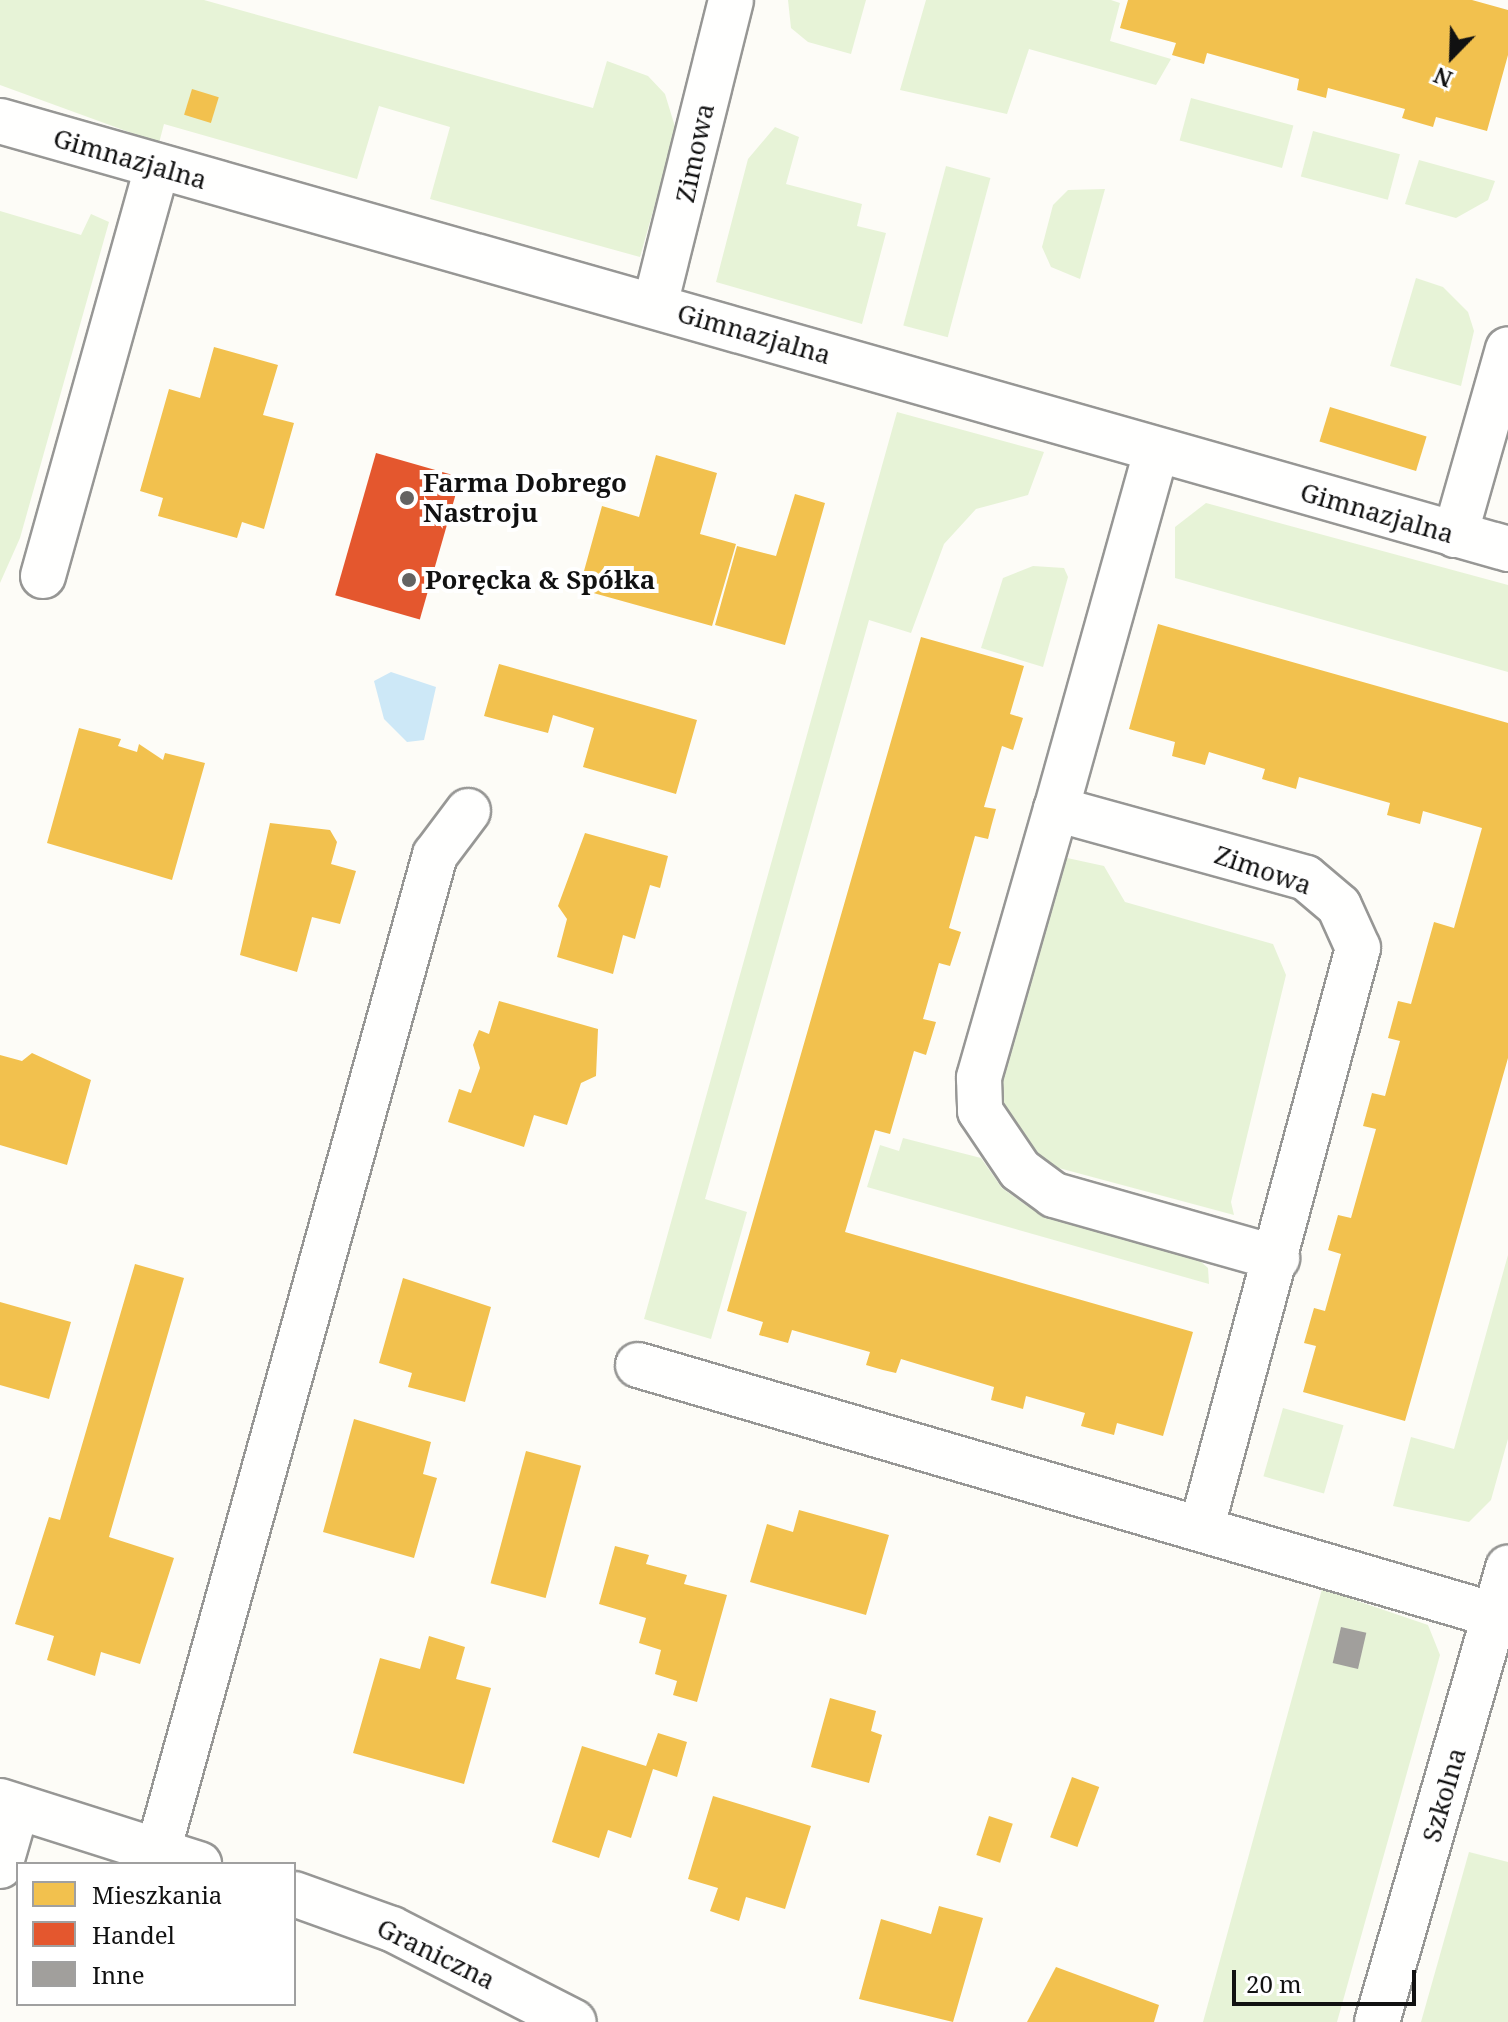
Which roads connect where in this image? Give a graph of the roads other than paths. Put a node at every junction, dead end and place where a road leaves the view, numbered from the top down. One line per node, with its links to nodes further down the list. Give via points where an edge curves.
1 (731, 0): 4 (street, Zimowa)
2 (0, 121): 3 (street, Gimnazjalna)
3 (157, 167): 4 (street, Gimnazjalna); 9 (street)
4 (655, 305): 6 (street, Gimnazjalna)
5 (1508, 349): 7 (street)
6 (1156, 452): 7 (street, Gimnazjalna); 10 (street)
7 (1455, 535): 8 (street, Gimnazjalna)
8 (1508, 549)
9 (43, 576)
10 (1056, 809): 12 (street, via 979,1078 980,1111 1020,1170 1054,1195); 12 (street, Zimowa, via 1306,878 1352,928 1353,978)
11 (468, 811): 18 (street, via 435,855)
12 (1277, 1258): 14 (street, Zimowa)
13 (638, 1365): 14 (street)
14 (1202, 1526): 16 (street)
15 (1508, 1567): 16 (street, Szkolna)
16 (1494, 1615): 23 (street, Szkolna)
17 (9, 1804): 18 (street); 20 (street)
18 (158, 1851): 19 (street)
19 (193, 1862)
20 (0, 1866)
21 (296, 1895): 22 (street, Graniczna, via 392,1929)
22 (574, 2022)
23 (1377, 2022)

